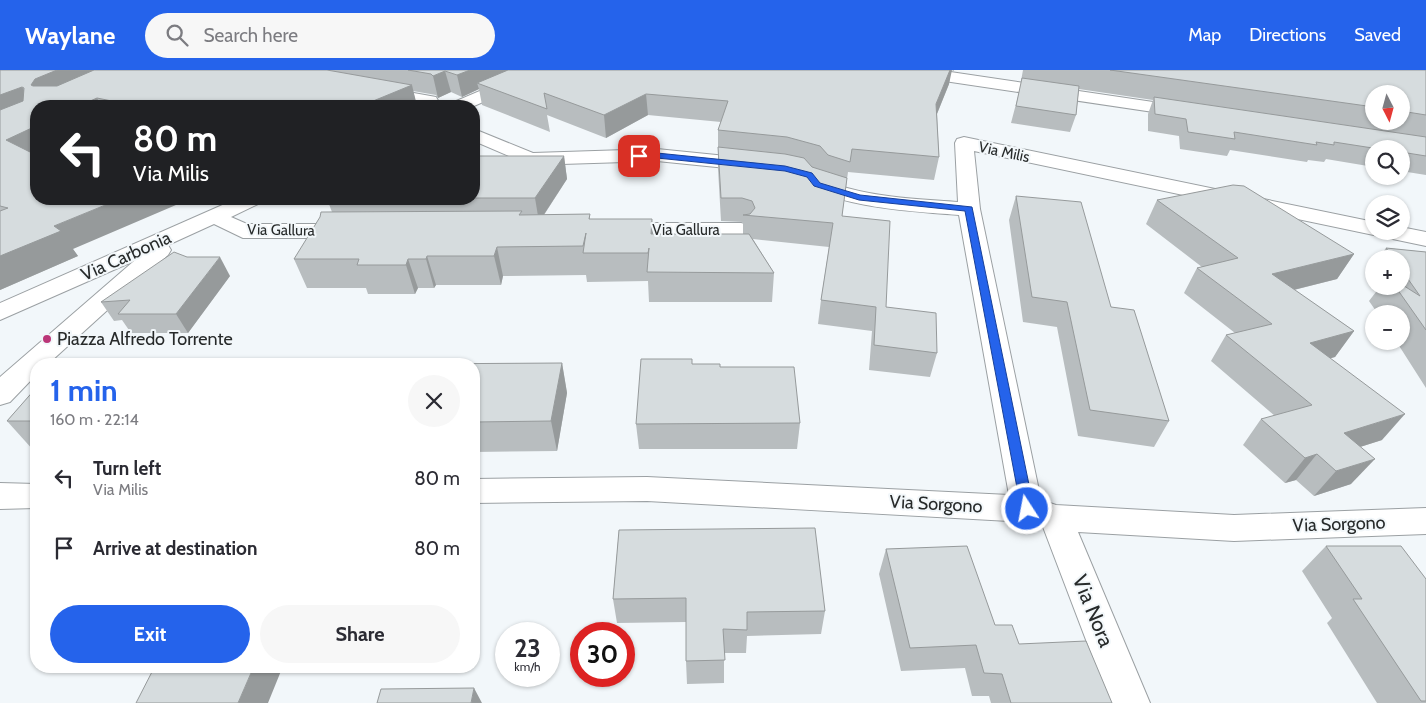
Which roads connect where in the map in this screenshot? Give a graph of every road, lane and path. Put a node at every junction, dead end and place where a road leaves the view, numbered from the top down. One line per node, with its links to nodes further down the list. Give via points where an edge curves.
1 (543, 70): 5 (street)
2 (904, 70): 6 (street)
3 (363, 89): 4 (street)
4 (424, 100)
5 (474, 100)
6 (1199, 114)
7 (480, 137): 9 (street, via 530,159 657,155 784,169 810,175 817,184 859,198)
8 (239, 205): 10 (street, Via Carbonia)
9 (969, 209): 11 (street, Via Milis, via 964,143); 25 (street, Via Nora)
10 (214, 216): 14 (street, Via Carbonia); 15 (street, Via Gallura, via 243,231)
11 (1365, 227)
12 (592, 230): 13 (street, Via Gallura)
13 (741, 230)
14 (180, 231): 18 (street, Via Carbonia); 19 (street)
15 (372, 231)
16 (1410, 237): 17 (street)
17 (1425, 240)
18 (0, 312)
19 (38, 358)
20 (30, 365): 21 (street)
21 (0, 395)
22 (480, 491): 25 (street, Via Sorgono, via 647,489)
23 (0, 496): 24 (street)
24 (30, 496)
25 (1042, 513): 26 (street, Via Sorgono, via 1234,528); 27 (street, Via Nora)
26 (1426, 522)
27 (1130, 703)

